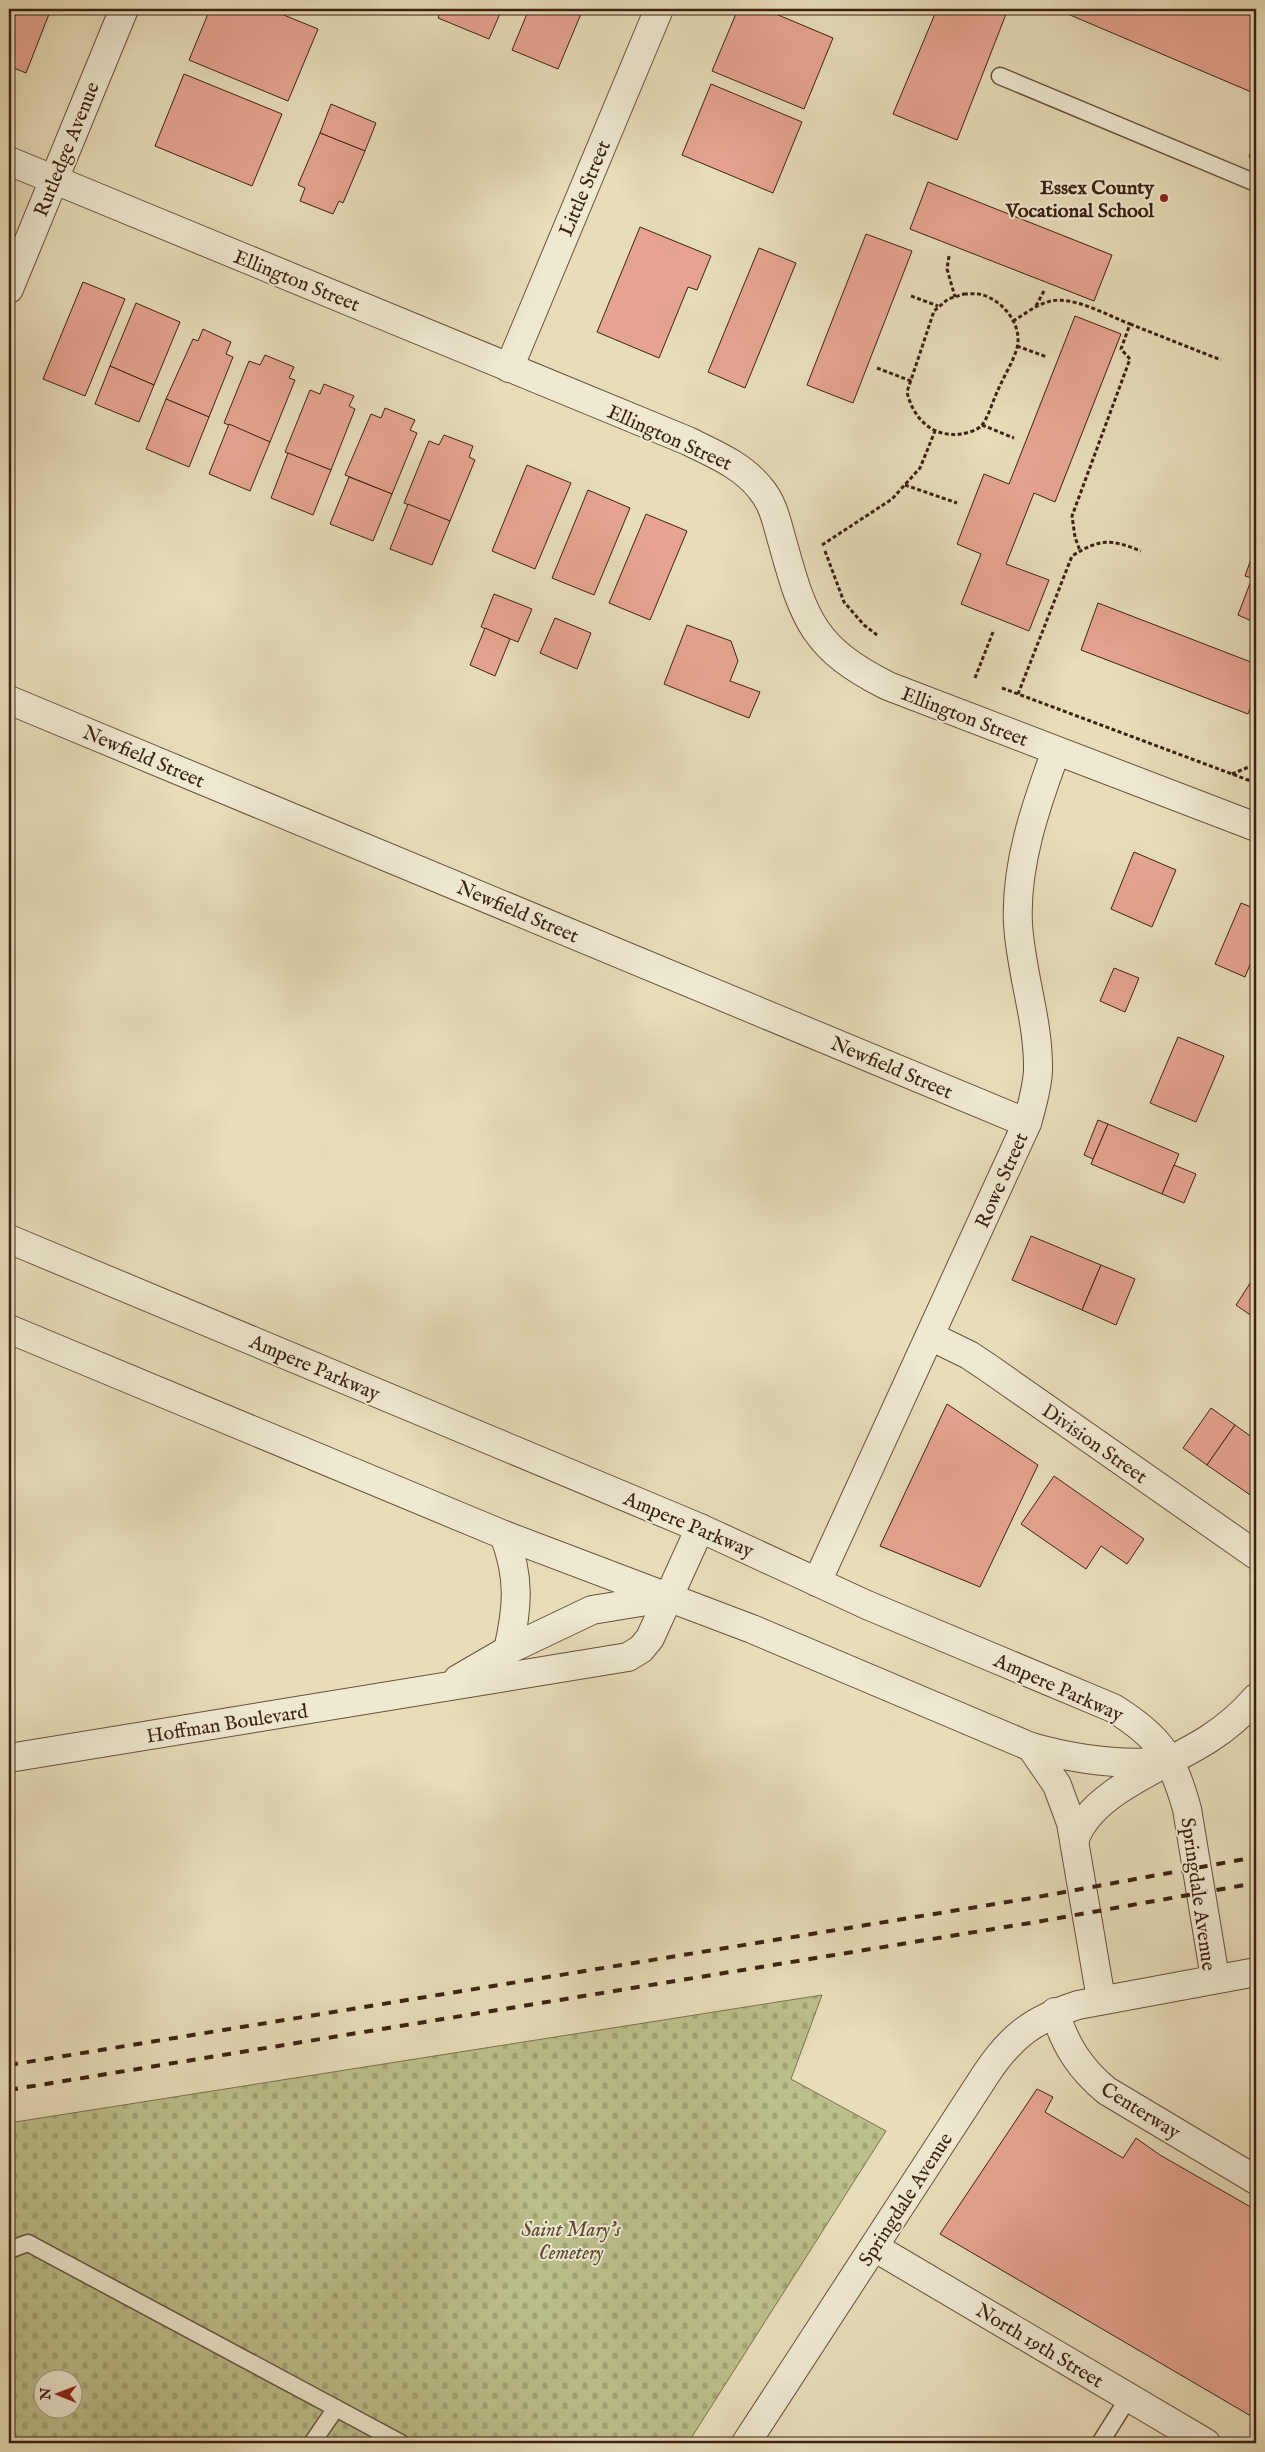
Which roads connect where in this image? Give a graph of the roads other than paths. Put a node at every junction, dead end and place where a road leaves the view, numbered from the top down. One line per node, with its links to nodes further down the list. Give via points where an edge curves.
1 (124, 9): 5 (street, Rutledge Avenue)
2 (659, 9): 8 (street, Little Street)
3 (1000, 76): 6 (lane)
4 (9, 161): 5 (street, Ellington Street)
5 (54, 180): 7 (street, Rutledge Avenue); 8 (street, Ellington Street)
6 (1256, 184)
7 (9, 290)
8 (509, 368): 10 (street, Ellington Street, via 688,441 744,471 761,488 773,507 796,594 808,620 823,641 864,674 888,686)
9 (9, 700): 12 (street, Newfield Street)
10 (1056, 751): 11 (street, Ellington Street); 12 (street, Rowe Street, via 1031,825 1018,891 1020,950 1037,1042 1038,1072)
11 (1256, 827)
12 (1027, 1123): 15 (street, Rowe Street)
13 (9, 1239): 16 (street, Ampere Parkway)
14 (9, 1329): 17 (street)
15 (930, 1336): 18 (street, Division Street, via 987,1367); 19 (street, Rowe Street)
16 (700, 1528): 19 (street, Ampere Parkway); 20 (street, Hoffman Boulevard)
17 (504, 1535): 20 (street); 21 (street, via 511,1554 517,1591)
18 (1256, 1555)
19 (817, 1582): 26 (street, Ampere Parkway, via 1113,1708 1144,1728)
20 (670, 1597): 21 (street, Hoffman Boulevard, via 592,1610); 22 (street, Hoffman Boulevard, via 650,1638 642,1649 628,1657); 24 (street)
21 (508, 1650): 22 (street, Hoffman Boulevard)
22 (444, 1687): 25 (street, Hoffman Boulevard)
23 (1256, 1698): 26 (street, via 1230,1724)
24 (1031, 1746): 26 (street, via 1057,1754 1121,1763); 27 (street, via 1057,1785)
25 (9, 1758)
26 (1170, 1761): 27 (street, via 1102,1802 1079,1828); 29 (street, Springdale Avenue, via 1187,1809)
27 (1075, 1839): 30 (street)
28 (1256, 1972): 29 (street)
29 (1215, 1978): 30 (street, Springdale Avenue)
30 (1101, 1999): 31 (street, Springdale Avenue)
31 (1055, 2012): 32 (street, Centerway, via 1069,2049 1092,2079 1106,2091); 33 (street, Springdale Avenue, via 1032,2024 998,2056)
32 (1256, 2180)
33 (874, 2247): 35 (street, North 19th Street); 39 (street, Springdale Avenue)
34 (9, 2250): 36 (lane, via 28,2243)
35 (1129, 2398): 40 (lane); 41 (street, North 19th Street)
36 (336, 2408): 37 (lane); 38 (lane)
37 (312, 2443)
38 (401, 2443)
39 (746, 2443)
40 (1100, 2443)
41 (1206, 2443)

